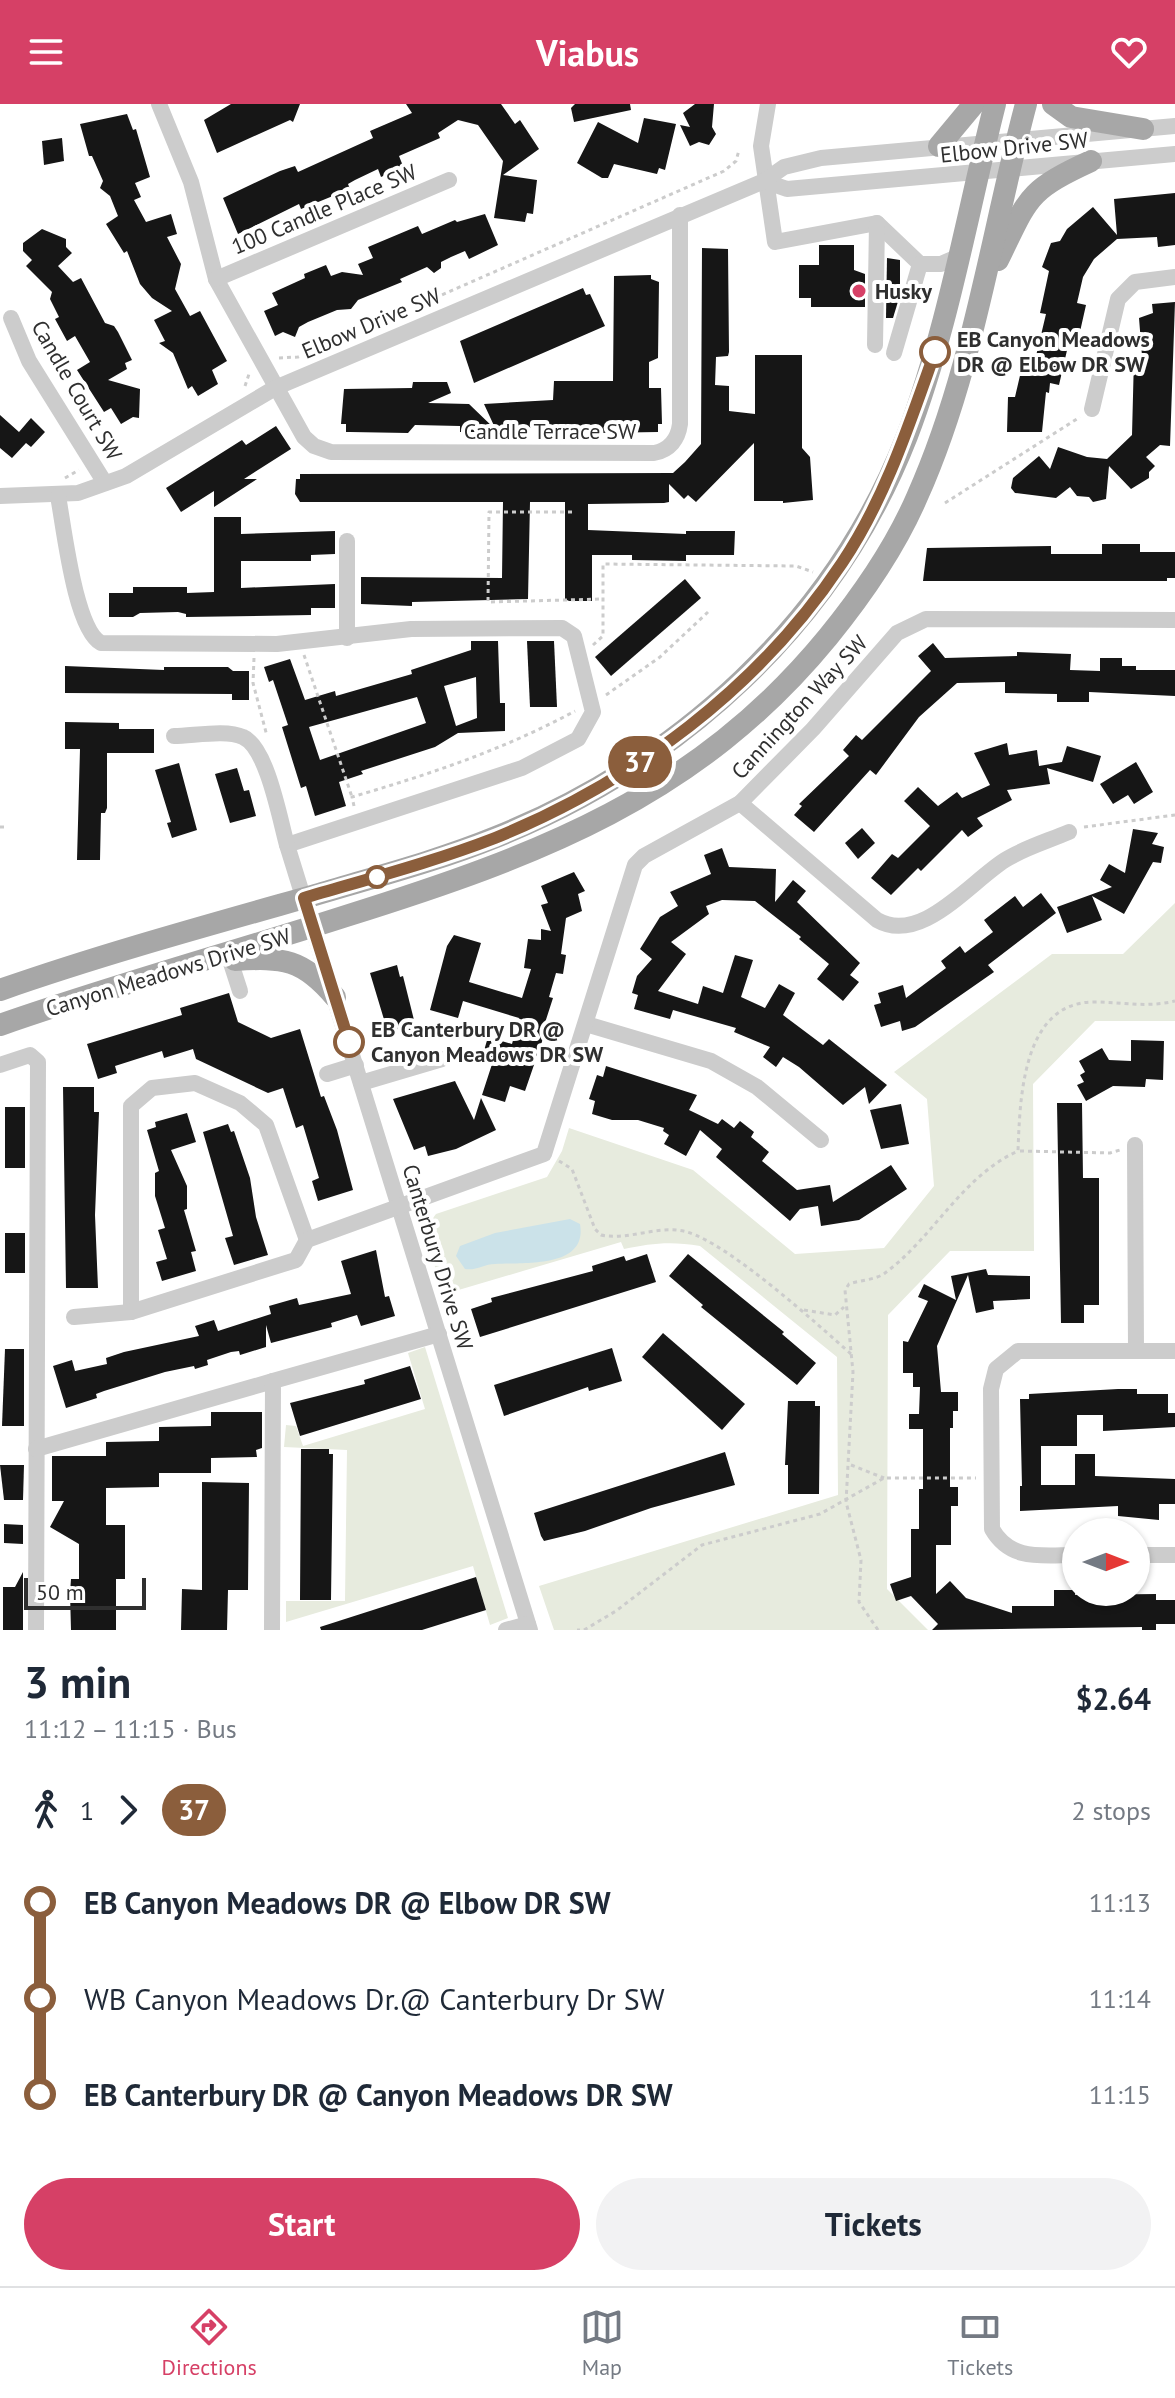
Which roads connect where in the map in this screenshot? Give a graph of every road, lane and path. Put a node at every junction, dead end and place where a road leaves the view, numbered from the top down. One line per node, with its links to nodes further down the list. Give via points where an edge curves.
1 (159, 104): 23 (street, via 191,182)
2 (768, 104): 17 (street, via 761,146)
3 (974, 104): 11 (main road)
4 (995, 104): 10 (main road, Canyon Meadows Drive SW)
5 (1026, 104): 9 (main road, Canyon Meadows Drive SW)
6 (1053, 104): 8 (main road, via 1071,117)
7 (1175, 126): 8 (street, Elbow Drive SW)
8 (1143, 129): 9 (street, Elbow Drive SW)
9 (1017, 138): 10 (street, Elbow Drive SW); 14 (main road, Canyon Meadows Drive SW)
10 (985, 142): 11 (street, Elbow Drive SW); 15 (main road, Canyon Meadows Drive SW)
11 (939, 146): 17 (street, Elbow Drive SW, via 821,158 784,167)
12 (1175, 154): 13 (street, Elbow Drive SW)
13 (1091, 161): 14 (street, Elbow Drive SW); 24 (main road, via 1035,191)
14 (1010, 170): 15 (street, Elbow Drive SW); 24 (main road, Canyon Meadows Drive SW)
15 (978, 173): 17 (street, Elbow Drive SW, via 787,189); 20 (main road, Canyon Meadows Drive SW)
16 (449, 180): 23 (street, 100 Candle Place SW)
17 (764, 181): 18 (street, Elbow Drive SW); 19 (street, via 775,242)
18 (680, 215): 28 (street, Elbow Drive SW); 28 (street, Candle Terrace SW, via 680,424 672,444 661,452 331,452 304,437)
19 (877, 223): 21 (street); 26 (street)
20 (957, 257): 21 (street); 56 (main road, Canyon Meadows Drive SW, via 935,352 875,504 843,562 766,658 670,742 557,810 494,838)
21 (920, 264): 27 (street)
22 (1175, 277): 29 (street, via 1135,282 1118,299)
23 (216, 279): 28 (street)
24 (981, 293): 57 (main road, Canyon Meadows Drive SW, via 942,438 891,549 854,605 770,701 722,743 628,807 493,869)
25 (11, 318): 30 (street, Candle Court SW, via 29,361)
26 (875, 345)
27 (894, 353)
28 (275, 388): 30 (street, Elbow Drive SW, via 155,461)
29 (1092, 409): 33 (path)
30 (105, 483): 32 (street, Elbow Drive SW)
31 (0, 496): 32 (street, Elbow Drive SW)
32 (58, 496): 40 (street, via 83,617 92,638 101,643 277,644)
33 (945, 503)
34 (572, 512): 37 (path, via 489,512 488,602)
35 (347, 541): 40 (street)
36 (820, 574): 37 (path, via 796,566 603,564)
37 (603, 599): 41 (path, via 603,636)
38 (708, 612): 44 (path, via 660,657 610,694)
39 (1175, 620): 49 (street, Cannington Way SW, via 915,623 897,633)
40 (347, 638): 55 (street, via 411,629 562,628 576,641 593,712 578,739 522,768)
41 (590, 647)
42 (303, 652): 48 (path)
43 (266, 654): 47 (path, via 254,654 253,683)
44 (601, 692)
45 (581, 707): 48 (path, via 507,746)
46 (174, 736): 55 (street, Canterbury Drive SW, via 241,735 254,743)
47 (270, 749)
48 (352, 797): 50 (path)
49 (740, 803): 54 (street, via 893,928 917,925 1009,857); 64 (street, Cannington Way SW, via 637,862)
50 (355, 812)
51 (1175, 815): 54 (path, via 1097,822)
52 (0, 827): 53 (path)
53 (8, 827)
54 (1069, 832)
55 (287, 845): 56 (street, Canterbury Drive SW)
56 (304, 898): 57 (street, Canterbury Drive SW); 60 (main road, Canyon Meadows Drive SW)
57 (313, 927): 59 (main road, Canyon Meadows Drive SW); 62 (street, Canterbury Drive SW)
58 (230, 960): 59 (main road); 61 (street); 62 (main road, via 296,963)
59 (202, 962): 65 (main road, Canyon Meadows Drive SW)
60 (0, 990)
61 (240, 991)
62 (335, 997): 68 (street, Canterbury Drive SW)
63 (1175, 1001): 73 (path, via 1093,1002 1056,1013 1033,1050 1020,1102)
64 (586, 1024): 71 (street, via 711,1061 757,1087); 74 (street, Cannington Way SW)
65 (0, 1025)
66 (442, 1059): 70 (street)
67 (0, 1065): 86 (street, via 30,1055 38,1062)
68 (356, 1065): 69 (street); 70 (street, Canterbury Drive SW)
69 (327, 1074)
70 (361, 1083): 75 (street, Canterbury Drive SW)
71 (821, 1140)
72 (1135, 1145): 73 (path, via 1110,1153); 82 (street)
73 (1018, 1151): 77 (path, via 962,1194 883,1275 849,1284)
74 (544, 1154): 75 (street); 78 (path, via 572,1169 601,1235 664,1230 700,1237)
75 (399, 1207): 76 (street); 81 (street, Canterbury Drive SW)
76 (307, 1240): 79 (street, via 296,1260); 79 (street, via 266,1125 240,1103 195,1083 152,1088 131,1106)
77 (844, 1307): 78 (path, via 835,1315); 84 (path)
78 (801, 1310): 84 (path)
79 (131, 1312): 80 (street)
80 (74, 1317)
81 (439, 1334): 85 (street); 94 (street, Canterbury Drive SW)
82 (1136, 1351): 83 (street); 89 (street, via 1018,1351 1002,1361 991,1389)
83 (1175, 1351)
84 (851, 1354): 87 (path)
85 (273, 1381): 86 (street); 96 (street)
86 (36, 1449): 95 (street)
87 (849, 1464): 88 (path); 90 (path)
88 (884, 1478): 89 (path); 90 (path)
89 (992, 1478): 91 (street, via 992,1529 1001,1544 1016,1554)
90 (846, 1502): 98 (path, via 820,1514 702,1545 616,1611); 99 (path, via 861,1560 859,1602)
91 (1062, 1555)
92 (1150, 1555): 93 (street)
93 (1175, 1555)
94 (529, 1627): 97 (street)
95 (36, 1630)
96 (272, 1630)
97 (506, 1630)
98 (580, 1630)
99 (878, 1630)

